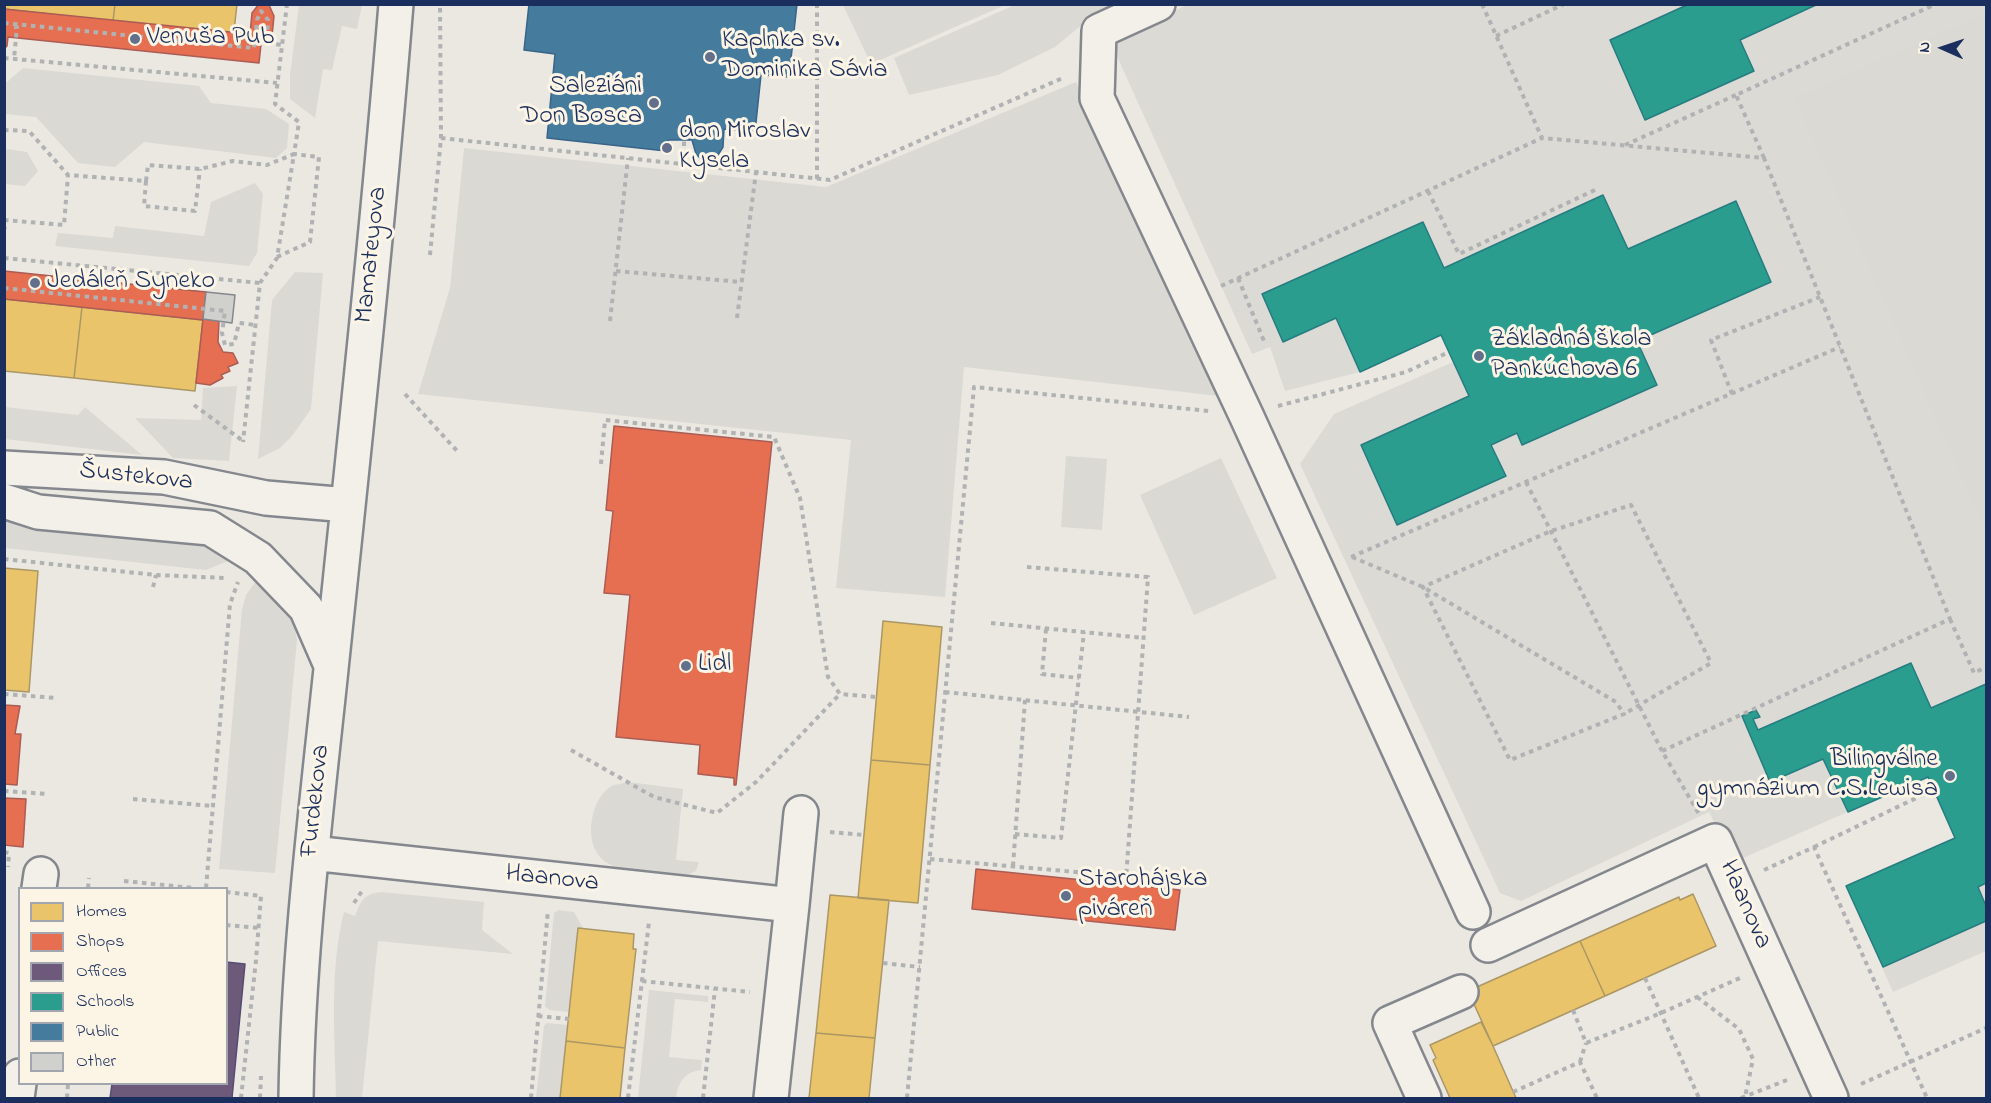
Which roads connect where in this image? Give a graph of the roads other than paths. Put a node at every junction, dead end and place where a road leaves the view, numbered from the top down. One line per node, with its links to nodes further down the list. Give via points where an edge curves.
1 (396, 4): 6 (street, Mamateyova)
2 (1158, 4): 11 (street, via 1100,31 1097,98)
3 (4, 468): 4 (street, Šustekova, via 164,477)
4 (266, 498): 6 (street, Šustekova); 7 (street, Šustekova)
5 (4, 501): 7 (street, Šustekova, via 38,512)
6 (348, 505): 8 (street, Furdekova)
7 (210, 528): 8 (street, Šustekova, via 258,558 306,608)
8 (331, 665): 10 (street, Furdekova)
9 (814, 822): 12 (street)
10 (312, 853): 12 (street, Haanova, via 558,881); 15 (street, Furdekova)
11 (1473, 912)
12 (791, 915): 16 (street)
13 (1488, 945): 18 (street, Haanova, via 1715,841)
14 (1461, 992): 17 (street, via 1390,1023)
15 (296, 1098)
16 (771, 1098)
17 (1424, 1098)
18 (1830, 1098)

